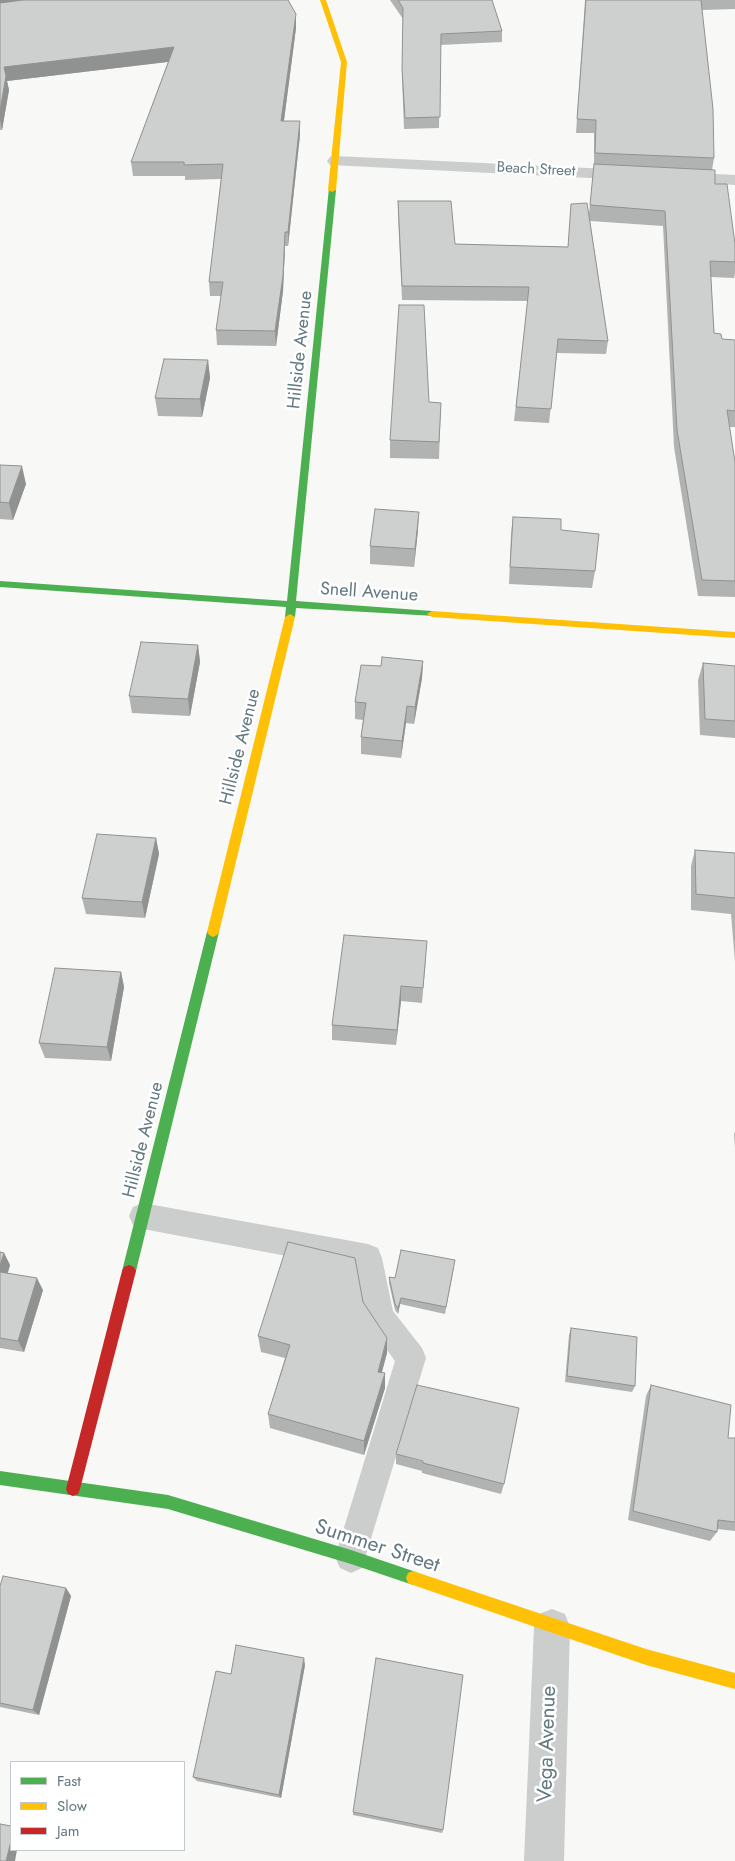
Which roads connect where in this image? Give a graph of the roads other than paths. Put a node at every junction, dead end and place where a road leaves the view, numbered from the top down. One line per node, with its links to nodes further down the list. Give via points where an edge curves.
1 (323, 0): 2 (street, Hillside Avenue, via 344,62)
2 (336, 161): 3 (street, Beach Street); 7 (street, Hillside Avenue)
3 (645, 175)
4 (665, 176): 5 (street)
5 (735, 180)
6 (0, 584): 7 (street, Snell Avenue)
7 (293, 606): 8 (street, Snell Avenue); 9 (street, Hillside Avenue)
8 (735, 635)
9 (143, 1216): 11 (street, Hillside Avenue); 12 (lane, via 368,1258 380,1317 412,1358)
10 (0, 1478): 11 (street, Summer Street)
11 (73, 1489): 12 (street, Summer Street, via 168,1502)
12 (350, 1557): 13 (street, Summer Street)
13 (552, 1627): 14 (street, Summer Street); 15 (street, Vega Avenue)
14 (735, 1681)
15 (544, 1861)

